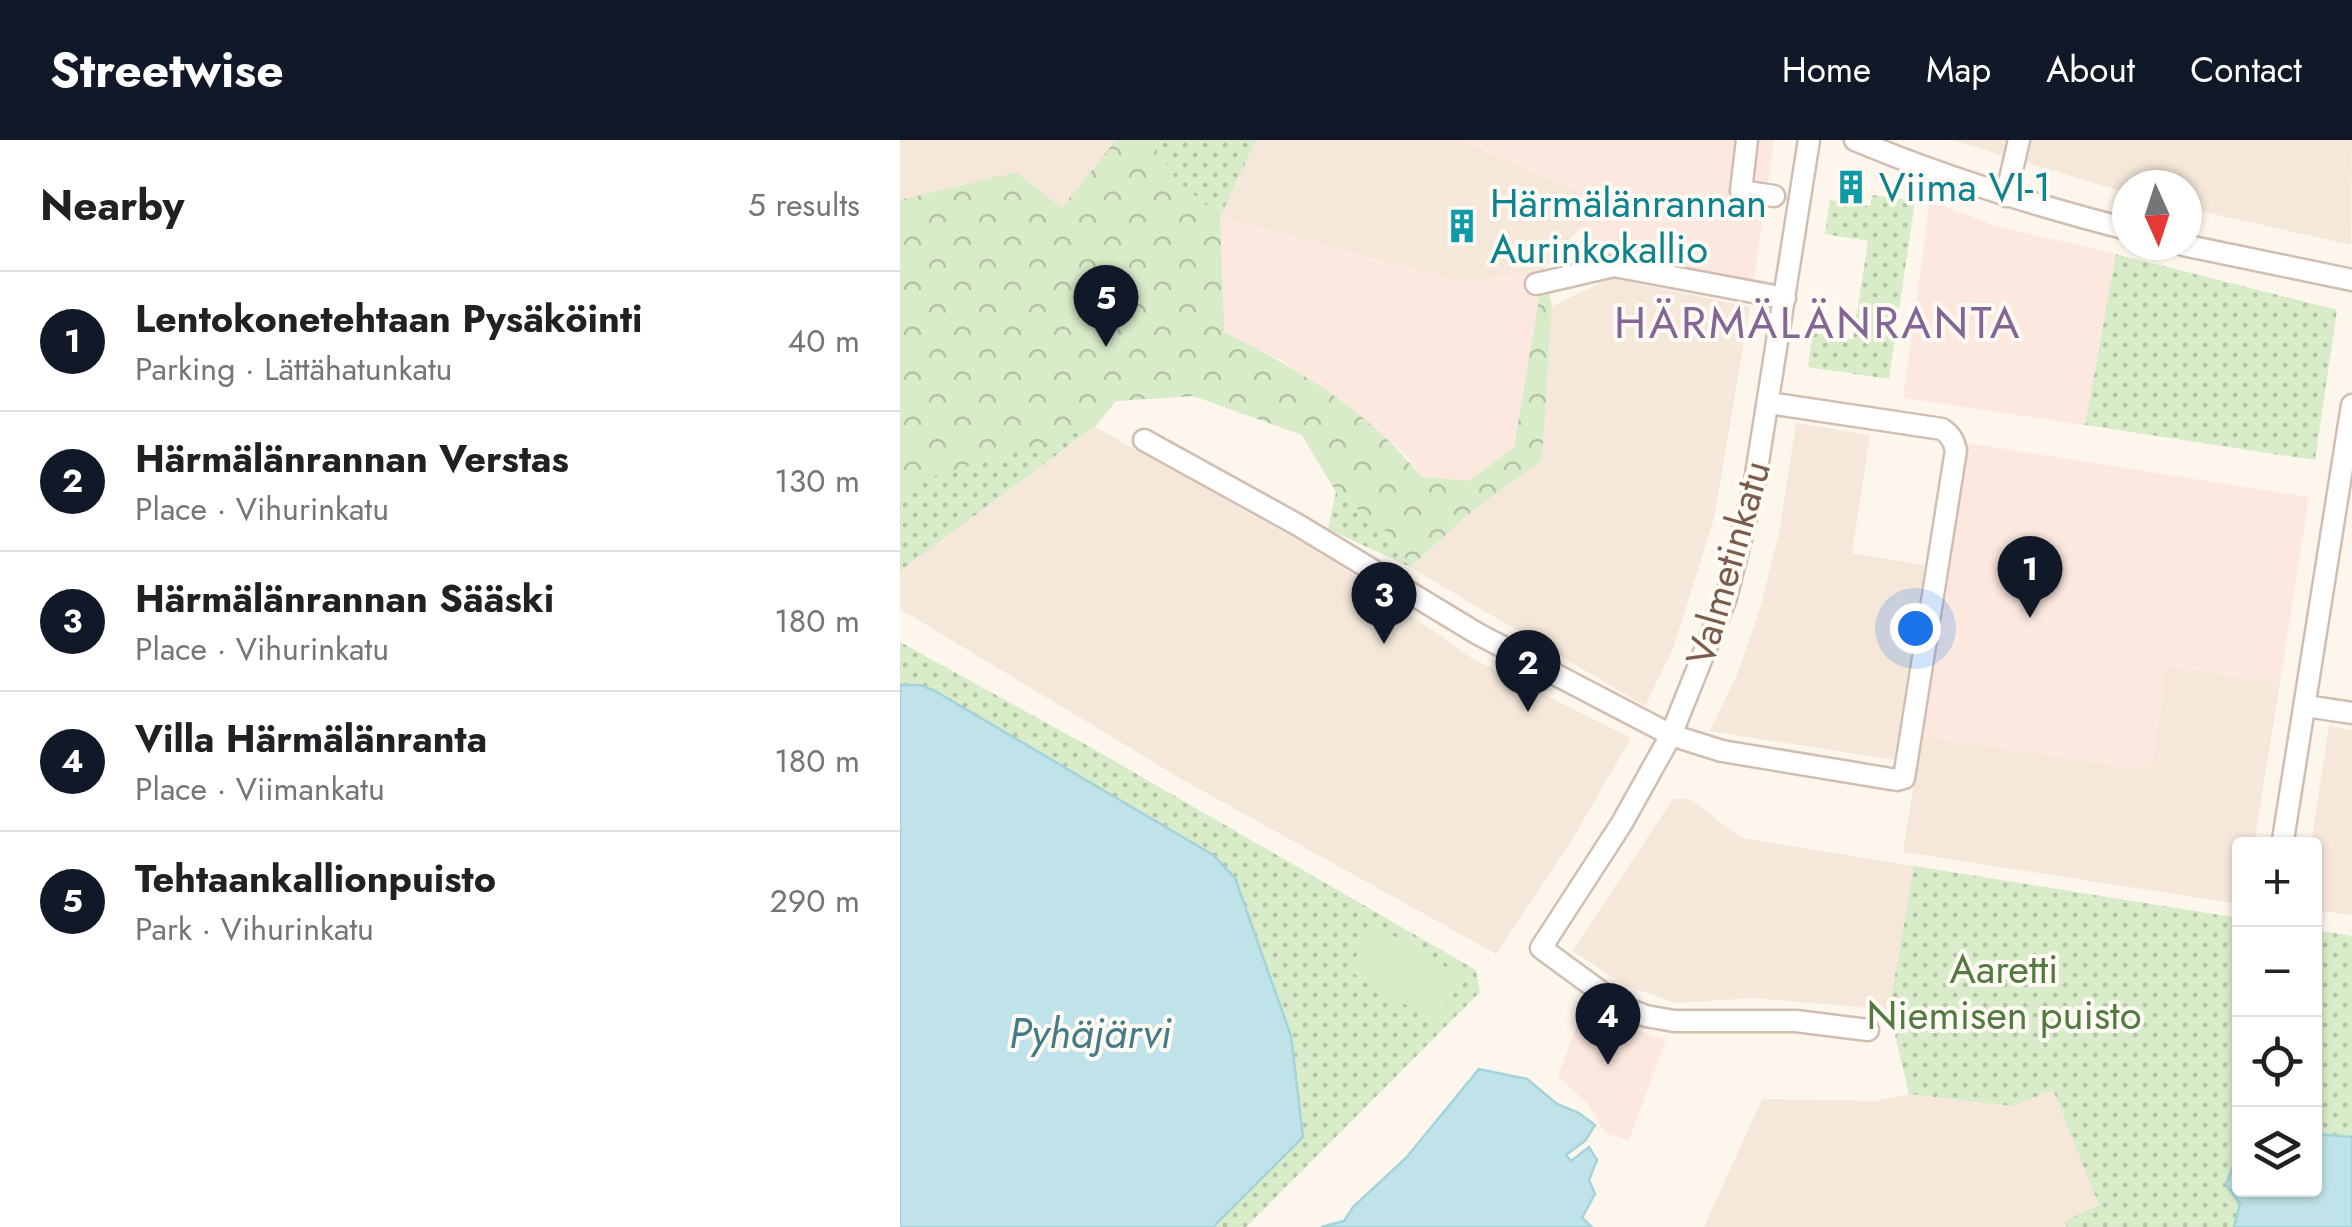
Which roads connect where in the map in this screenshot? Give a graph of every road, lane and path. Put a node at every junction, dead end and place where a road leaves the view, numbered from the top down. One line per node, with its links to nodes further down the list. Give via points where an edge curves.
1 (1746, 140): 5 (street, via 1741,192)
2 (1810, 140): 11 (street, Valmetinkatu)
3 (1855, 140): 6 (street)
4 (2019, 140): 6 (street)
5 (1774, 196)
6 (2006, 196): 7 (street)
7 (2112, 226)
8 (2202, 249): 9 (street)
9 (2352, 280)
10 (1536, 284): 11 (street, via 1614,266)
11 (1785, 298): 12 (street, Valmetinkatu)
12 (1768, 403): 17 (street, Valmetinkatu, via 1726,598); 17 (street, via 1942,429 1954,443 1904,778 1733,753)
13 (2352, 405): 15 (street)
14 (1144, 440): 17 (street, via 1478,634)
15 (2306, 706): 16 (street); 18 (street)
16 (2352, 714)
17 (1671, 735): 19 (street, Valmetinkatu, via 1541,948 1620,1006 1646,1016)
18 (2284, 837)
19 (1868, 1030)

